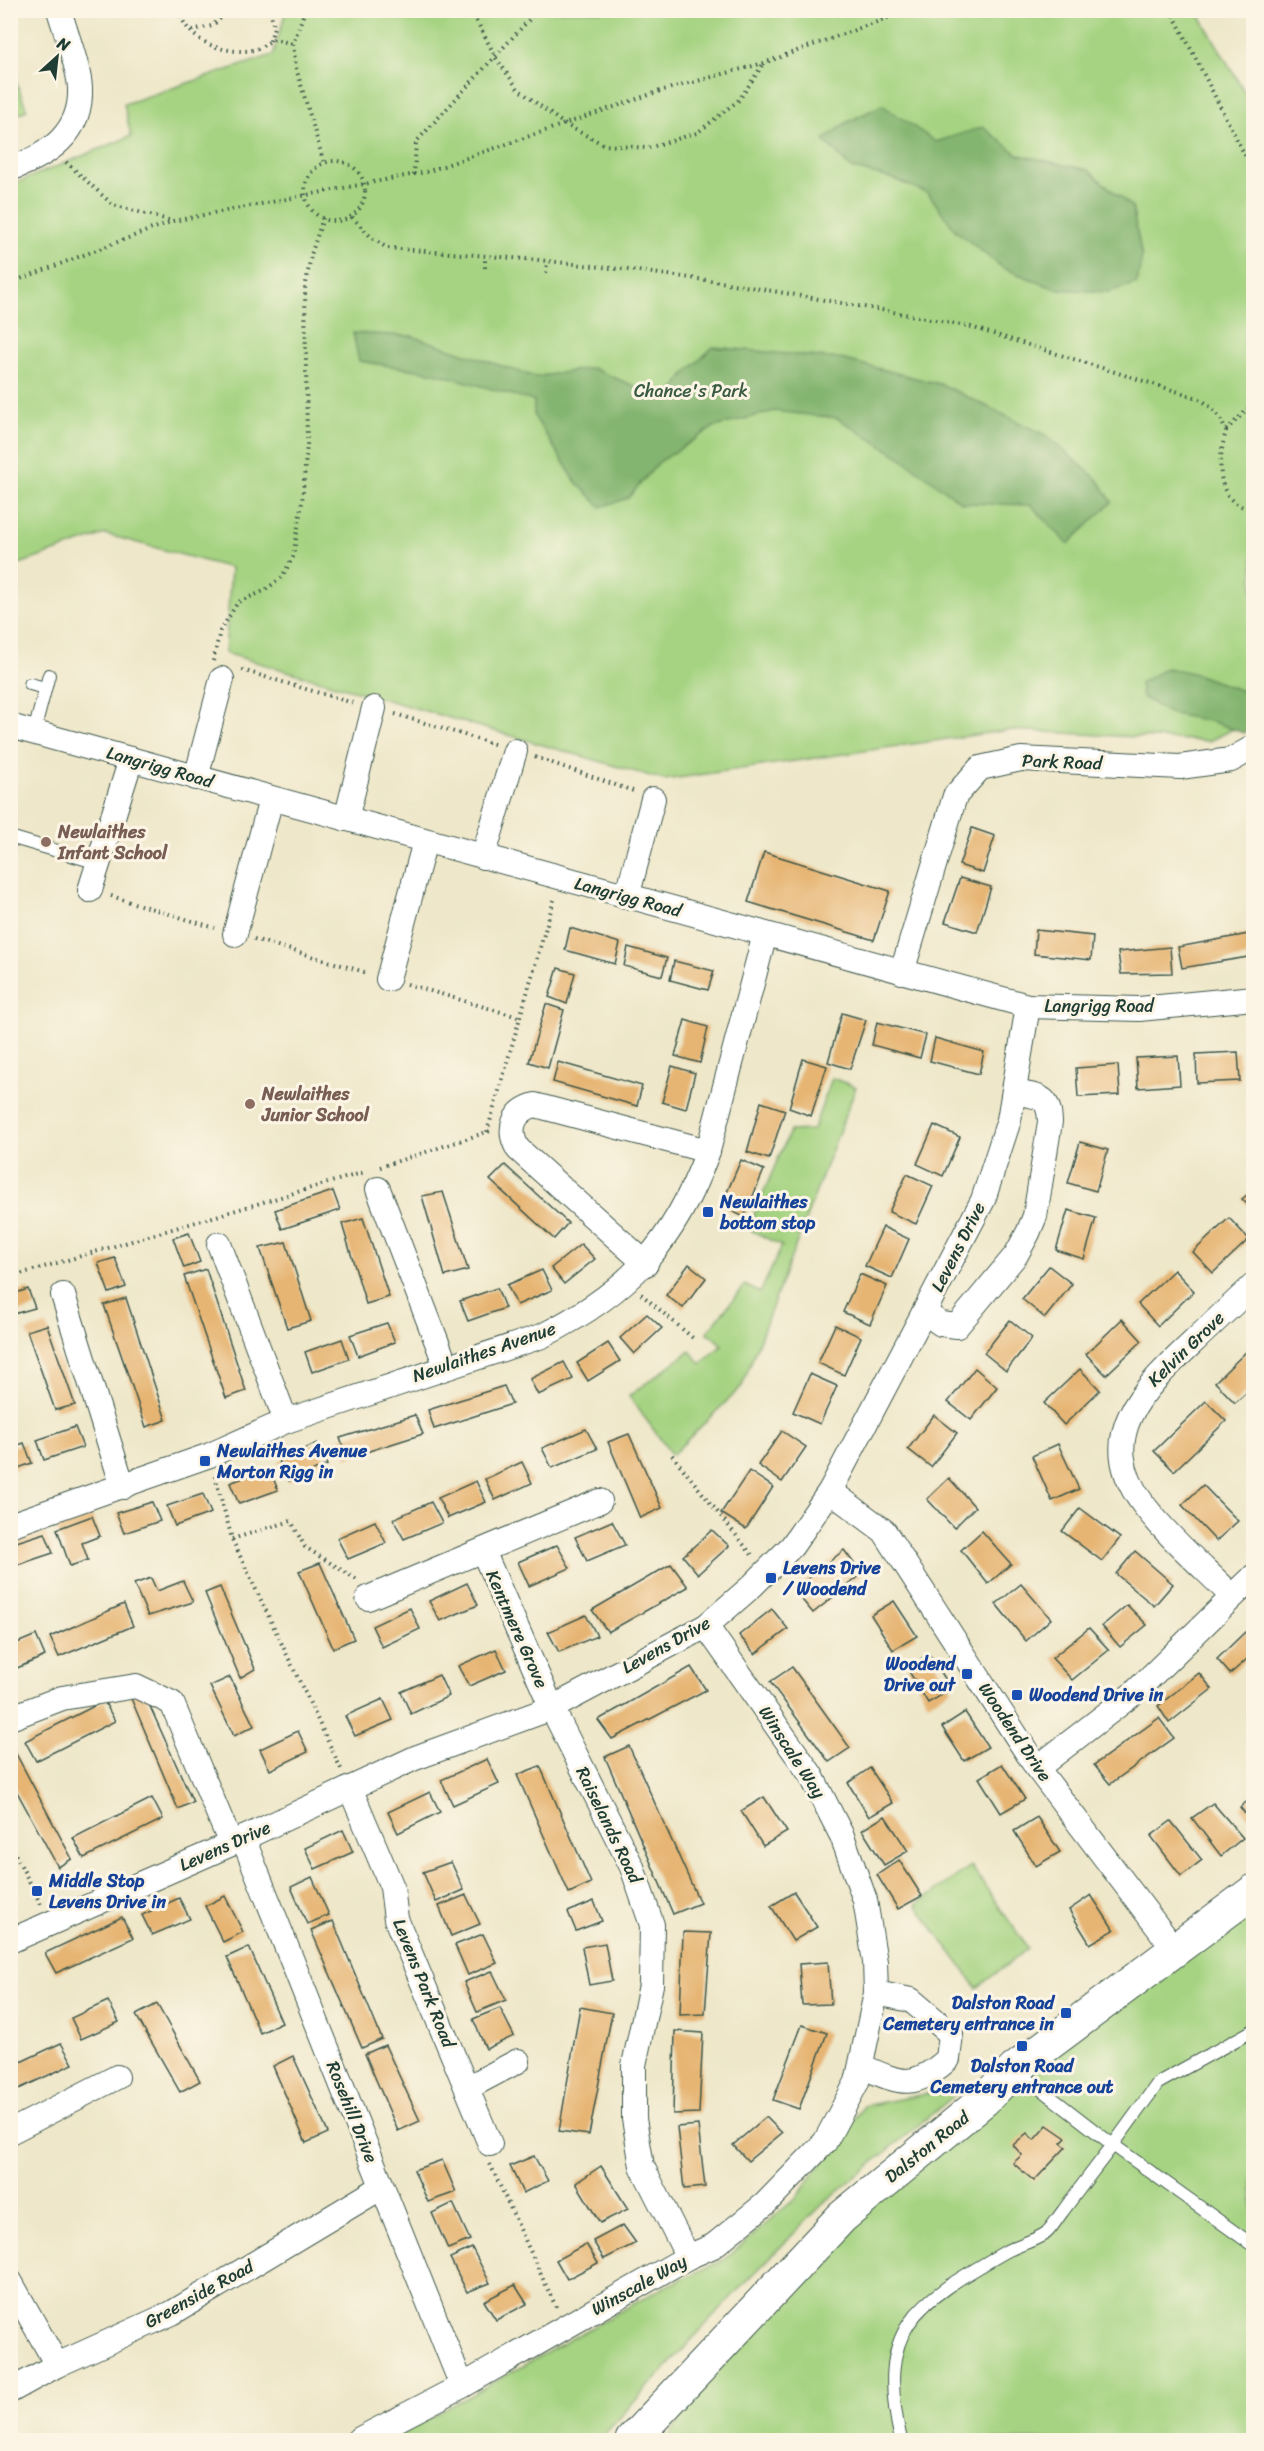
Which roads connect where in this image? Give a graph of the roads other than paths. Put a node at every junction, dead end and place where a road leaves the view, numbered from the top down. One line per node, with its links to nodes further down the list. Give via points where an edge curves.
1 (59, 10): 2 (street, via 80,87 74,126 39,159)
2 (10, 169)
3 (224, 670): 13 (street)
4 (49, 675): 6 (lane)
5 (30, 684): 6 (lane)
6 (45, 688): 9 (lane)
7 (374, 708): 16 (street)
8 (10, 726): 9 (street, Langrigg Road)
9 (34, 732): 12 (street, Langrigg Road)
10 (1254, 747): 25 (street, Park Road, via 1231,760 1180,767 1021,759 980,768 955,796)
11 (515, 750): 19 (street)
12 (131, 759): 13 (street, Langrigg Road); 20 (street)
13 (196, 778): 14 (street, Langrigg Road)
14 (271, 799): 16 (street, Langrigg Road); 23 (street)
15 (653, 799): 22 (street)
16 (346, 819): 18 (street, Langrigg Road)
17 (10, 837): 20 (lane)
18 (425, 841): 19 (street, Langrigg Road); 26 (street)
19 (483, 857): 22 (street, Langrigg Road)
20 (98, 863): 21 (street)
21 (90, 890)
22 (627, 897): 24 (street, Langrigg Road)
23 (235, 934)
24 (765, 934): 25 (street, Langrigg Road); 30 (street, Newlaithes Avenue)
25 (902, 972): 28 (street, Langrigg Road)
26 (388, 979)
27 (1254, 998): 28 (street, Langrigg Road, via 1139,1009)
28 (1028, 1006): 29 (street, Levens Drive)
29 (1014, 1092): 36 (street, Levens Drive, via 983,1200); 36 (street, via 1036,1096 1050,1107 1035,1216 1016,1255 957,1326 941,1324)
30 (708, 1152): 33 (street, Newlaithes Avenue, via 684,1210); 33 (street, via 535,1105 524,1108 513,1123 513,1140 518,1149)
31 (374, 1176): 37 (street)
32 (219, 1244): 38 (street)
33 (646, 1264): 37 (street, Newlaithes Avenue, via 573,1320 542,1336)
34 (1254, 1285): 45 (street, Kelvin Grove, via 1150,1382 1130,1415 1123,1449 1125,1467 1141,1502)
35 (63, 1294): 39 (street)
36 (924, 1312): 40 (street, Levens Drive)
37 (446, 1366): 38 (street, Newlaithes Avenue)
38 (286, 1421): 39 (street, Newlaithes Avenue)
39 (123, 1487): 42 (street, Newlaithes Avenue)
40 (830, 1491): 47 (street, Levens Drive, via 792,1546); 50 (street, Woodend Drive, via 884,1531)
41 (600, 1501): 43 (street, Kentmere Grove)
42 (10, 1525)
43 (483, 1551): 46 (street, Kentmere Grove); 48 (street, Kentmere Grove)
44 (1254, 1576): 45 (street)
45 (1232, 1596): 50 (street, via 1134,1693)
46 (368, 1598)
47 (706, 1626): 48 (street, Levens Drive); 56 (street, Winscale Way, via 811,1775 842,1836 865,1900)
48 (552, 1708): 51 (street, Levens Drive, via 415,1758); 68 (street, Raiselands Road, via 632,1867 652,1925 651,1985 634,2065 634,2119 642,2166)
49 (10, 1718): 52 (street, Rosehill Drive, via 62,1698 136,1686 172,1703)
50 (1037, 1768): 55 (street, Woodend Drive)
51 (350, 1788): 52 (street, Levens Drive); 62 (street, Levens Park Road, via 392,1887 396,1919)
52 (237, 1841): 54 (street, Levens Drive); 66 (street, Rosehill Drive)
53 (1254, 1891): 55 (main road, Dalston Road)
54 (10, 1941)
55 (1175, 1950): 60 (main road, Dalston Road)
56 (876, 1994): 59 (street, Winscale Way); 59 (street, via 911,2000 951,2034 948,2059 928,2077 911,2082)
57 (1254, 2030): 65 (lane, via 1158,2083)
58 (519, 2061): 62 (street)
59 (861, 2066): 68 (street, Winscale Way, via 857,2082 825,2142 765,2204 713,2246)
60 (1015, 2069): 65 (lane); 74 (main road, Dalston Road, via 984,2100 842,2217)
61 (117, 2077): 63 (street)
62 (467, 2088): 64 (street, Levens Park Road)
63 (10, 2132)
64 (490, 2144)
65 (1113, 2145): 67 (lane); 75 (lane, via 1046,2233 980,2266 918,2310 902,2334 893,2360 892,2402)
66 (382, 2187): 70 (street, Greenside Road, via 172,2313); 71 (street, Rosehill Drive)
67 (1254, 2246)
68 (688, 2257): 71 (street, Winscale Way)
69 (10, 2281): 70 (street)
70 (57, 2365): 72 (street, Greenside Road)
71 (462, 2386): 73 (street, Winscale Way)
72 (10, 2391)
73 (358, 2440)
74 (632, 2440)
75 (901, 2440)

